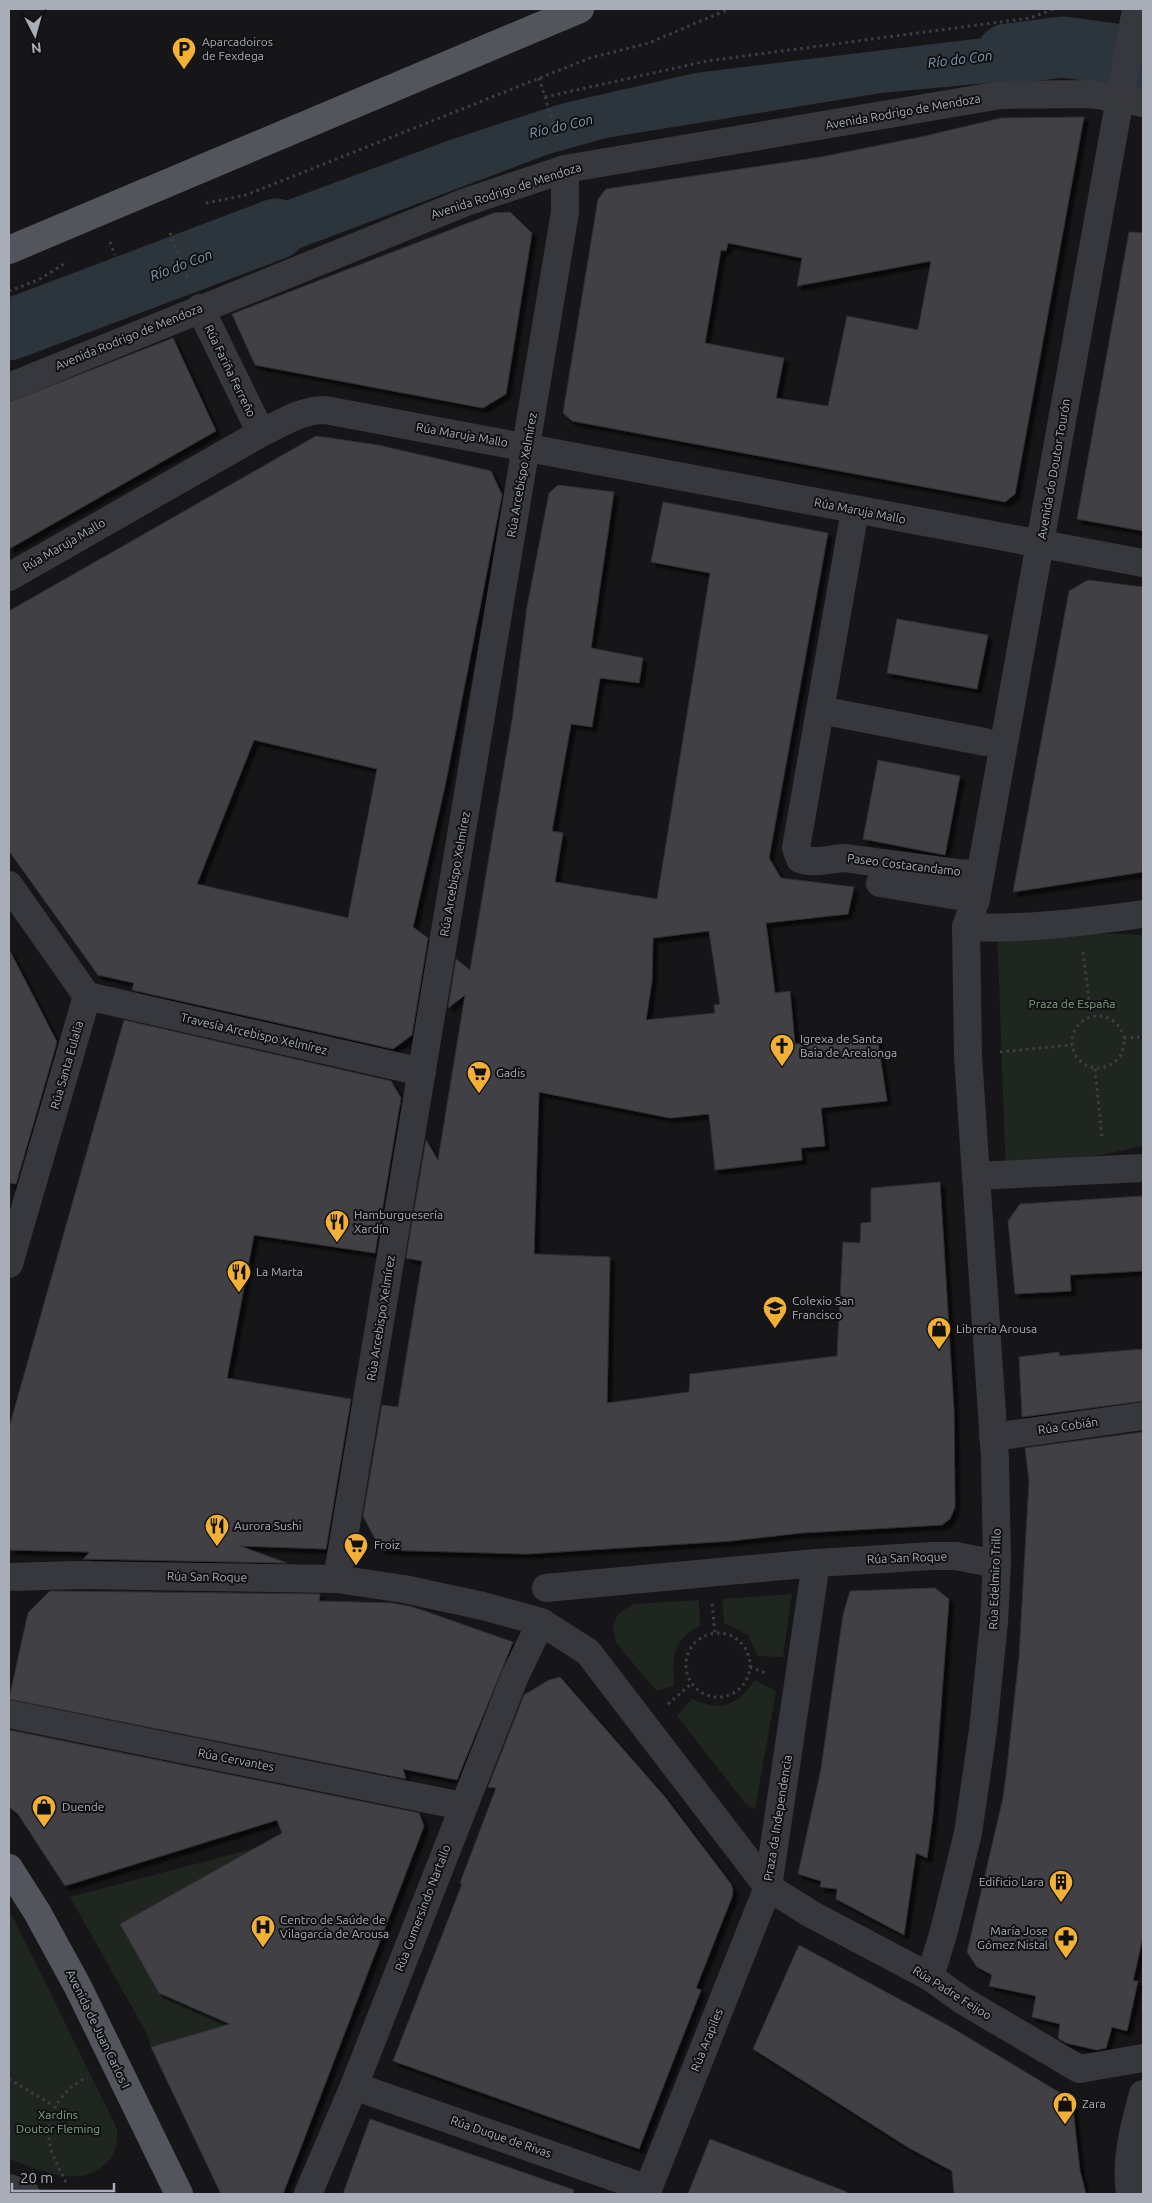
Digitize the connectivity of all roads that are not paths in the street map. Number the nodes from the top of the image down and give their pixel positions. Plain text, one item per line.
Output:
1 (580, 9) edge
2 (1135, 12) edge
3 (1129, 98) edge
4 (562, 158) junction
5 (11, 243) edge
6 (200, 308) junction
7 (9, 387) edge
8 (261, 433) junction
9 (527, 447) junction
10 (855, 510) junction
11 (1041, 545) junction
12 (1143, 564) edge
13 (9, 577) edge
14 (820, 710) junction
15 (985, 742) dead end
16 (880, 883) dead end
17 (9, 885) edge
18 (978, 886) junction
19 (1143, 914) edge
20 (966, 927) junction
21 (87, 996) junction
22 (422, 1072) junction
23 (1143, 1168) edge
24 (976, 1176) junction
25 (9, 1264) edge
26 (1143, 1416) edge
27 (994, 1437) junction
28 (816, 1563) junction
29 (997, 1564) junction
30 (9, 1577) edge
31 (337, 1579) junction
32 (546, 1588) dead end
33 (404, 1589) joint
34 (541, 1622) junction
35 (9, 1714) edge
36 (462, 1806) junction
37 (9, 1868) edge
38 (768, 1886) junction
39 (930, 1977) junction
40 (1143, 2058) edge
41 (354, 2086) junction
42 (1143, 2094) edge
43 (9, 2188) edge
44 (1134, 2190) edge
45 (647, 2192) edge
46 (26, 2194) edge
47 (179, 2194) edge
48 (308, 2194) edge

1 - 5 main road
2 - 3 street, Avenida do Doutor Tourón
3 - 4 street, Avenida Rodrigo de Mendoza
3 - 11 street, Avenida do Doutor Tourón
4 - 6 street, Avenida Rodrigo de Mendoza
4 - 9 street, Rúa Arcebispo Xelmírez
6 - 7 street, Avenida Rodrigo de Mendoza
6 - 8 street, Rúa Fariña Ferreño
8 - 9 street, Rúa Maruja Mallo
8 - 13 street, Rúa Maruja Mallo
9 - 10 street, Rúa Maruja Mallo
9 - 22 street, Rúa Arcebispo Xelmírez
10 - 11 street, Rúa Maruja Mallo
10 - 14 street, Paseo Costacandamo
11 - 12 street, Rúa Maruja Mallo
11 - 18 street, Avenida do Doutor Tourón
14 - 15 street
14 - 18 street, Paseo Costacandamo
16 - 18 street
17 - 21 street
18 - 20 street, Avenida do Doutor Tourón
19 - 20 street
20 - 24 street
21 - 22 street, Travesía Arcebispo Xelmírez
21 - 25 street, Rúa Santa Eulalia
22 - 31 street, Rúa Arcebispo Xelmírez
23 - 24 street
24 - 27 street, Rúa Edelmiro Trillo
26 - 27 street, Rúa Cobián
27 - 29 street, Rúa Edelmiro Trillo
28 - 29 street, Rúa San Roque
28 - 32 street
28 - 38 street, Praza da Independencia
29 - 39 street, Rúa Edelmiro Trillo
30 - 31 street, Rúa San Roque
31 - 33 street, Rúa San Roque
33 - 34 street, Praza da Independencia
34 - 36 street, Rúa Gumersindo Nartallo
34 - 38 street, Praza da Independencia
35 - 36 street, Rúa Cervantes
36 - 41 street, Rúa Gumersindo Nartallo
37 - 47 main road, Avenida de Juan Carlos I
38 - 39 street, Rúa Padre Feijoo
38 - 45 street, Rúa Arapiles
39 - 40 street, Rúa Padre Feijoo
41 - 45 street, Rúa Duque de Rivas
41 - 48 street, Rúa Gumersindo Nartallo
42 - 44 street
43 - 46 street

